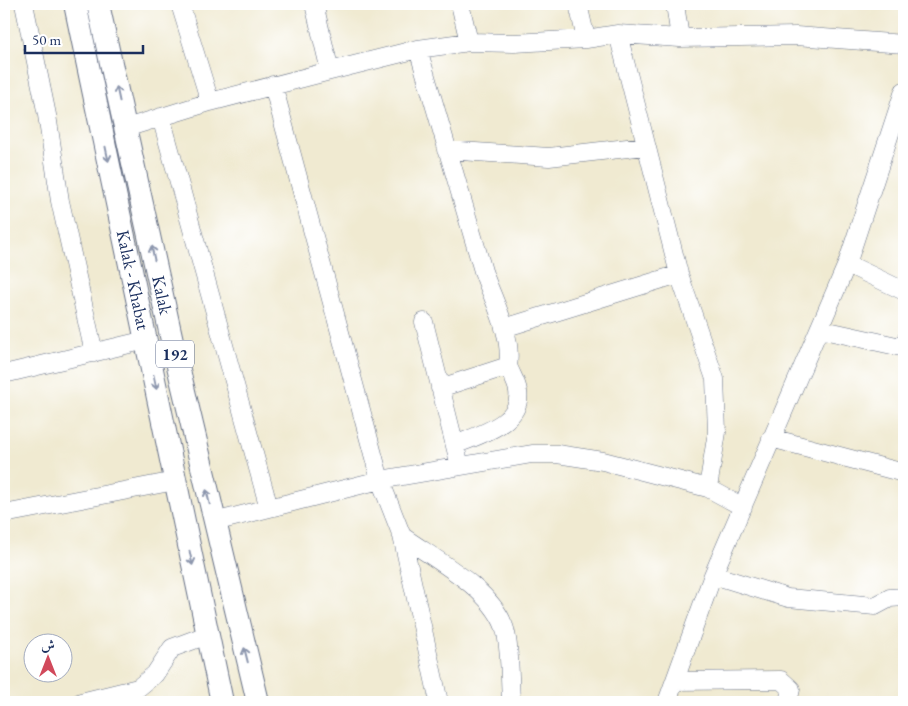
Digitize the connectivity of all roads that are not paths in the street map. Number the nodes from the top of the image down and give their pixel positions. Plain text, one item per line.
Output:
1 (24, 4) edge
2 (75, 4) edge
3 (98, 4) edge
4 (180, 4) edge
5 (314, 4) edge
6 (460, 4) edge
7 (578, 4) edge
8 (675, 4) edge
9 (618, 34) junction
10 (680, 38) junction
11 (586, 39) junction
12 (469, 42) junction
13 (904, 44) edge
14 (418, 49) junction
15 (330, 70) junction
16 (273, 85) junction
17 (904, 91) edge
18 (210, 102) junction
19 (161, 117) junction
20 (126, 128) junction
21 (645, 146) junction
22 (446, 150) junction
23 (847, 264) junction
24 (679, 274) junction
25 (904, 291) edge
26 (424, 322) dead end
27 (504, 328) junction
28 (819, 329) junction
29 (146, 340) junction
30 (903, 344) edge
31 (94, 353) junction
32 (508, 366) junction
33 (4, 374) edge
34 (440, 388) junction
35 (771, 438) junction
36 (455, 445) junction
37 (460, 466) junction
38 (904, 473) edge
39 (380, 480) junction
40 (175, 481) junction
41 (708, 488) junction
42 (743, 507) junction
43 (269, 508) junction
44 (4, 514) edge
45 (214, 522) junction
46 (402, 536) junction
47 (713, 574) junction
48 (904, 598) edge
49 (207, 635) junction
50 (675, 681) junction
51 (81, 702) edge
52 (222, 702) edge
53 (258, 702) edge
54 (439, 702) edge
55 (511, 702) edge
56 (667, 702) edge
57 (788, 702) edge

1 - 31 street
2 -> 29 main road, Kalak - Khabat / 192
20 -> 3 main road, Kalak / 192
4 - 18 street
5 - 15 street
6 - 12 street
7 - 11 street
8 - 10 street
9 - 10 street
9 - 11 street
9 - 21 street
10 - 13 street
11 - 12 street
12 - 14 street
14 - 15 street
14 - 22 street
15 - 16 street
16 - 18 street
16 - 39 street
17 - 23 street
18 - 19 street
19 - 20 street
19 - 43 street
45 -> 20 main road, Kalak / 192
21 - 22 street
21 - 24 street
22 - 27 street
23 - 25 street
23 - 28 street
24 - 27 street
24 - 41 street
26 - 34 street
27 - 32 street
28 - 30 street
28 - 35 street
29 - 31 street
29 -> 40 main road, Kalak - Khabat / 192
31 - 33 street
32 - 34 street
32 - 36 street
34 - 36 street
35 - 38 street
35 - 42 street
36 - 37 street
37 - 39 street
37 - 41 street
39 - 43 street
39 - 46 street
40 - 44 street
40 -> 49 main road, Kalak - Khabat / 192
41 - 42 street
42 - 47 street
43 - 45 street
53 -> 45 main road, Kalak / 192
46 - 54 street
46 - 55 street
47 - 48 street
47 - 50 street
49 - 51 street
49 - 52 main road, Kalak - Khabat / 192
50 - 56 street
50 - 57 street

